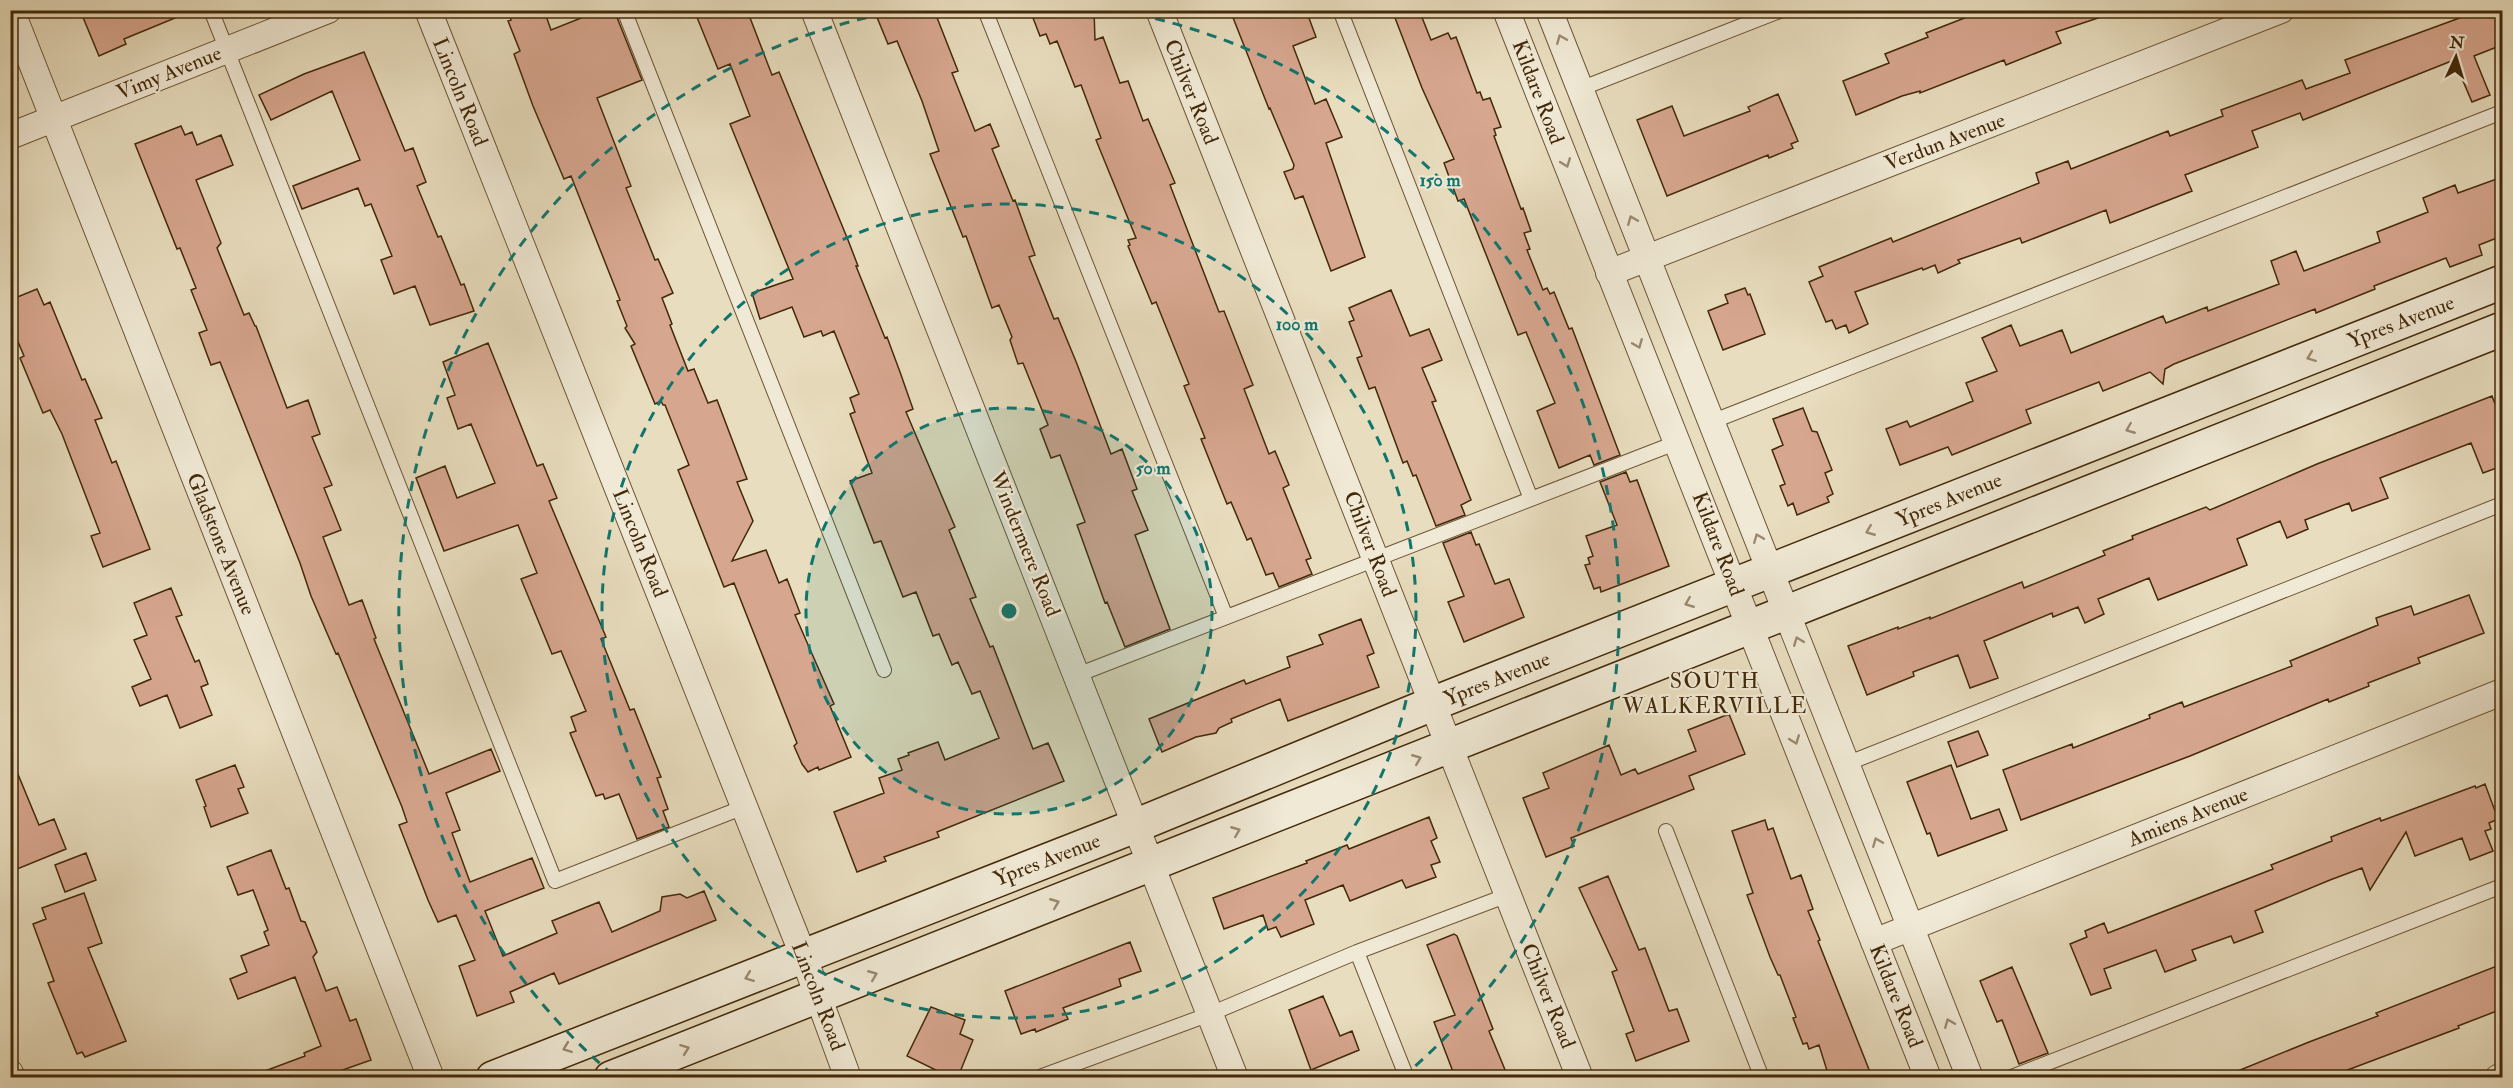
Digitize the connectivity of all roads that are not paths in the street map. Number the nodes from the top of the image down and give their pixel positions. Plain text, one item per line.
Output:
1 (11, 10) edge
2 (211, 10) edge
3 (328, 10) edge
4 (428, 10) edge
5 (624, 10) edge
6 (814, 10) edge
7 (985, 10) edge
8 (1159, 10) edge
9 (1340, 10) edge
10 (1506, 10) edge
11 (1549, 10) edge
12 (1782, 10) edge
13 (2281, 10) edge
14 (226, 51) junction
15 (1580, 89) junction
16 (2502, 112) edge
17 (53, 119) junction
18 (10, 136) edge
19 (1647, 258) junction
20 (1609, 273) junction
21 (2502, 282) edge
22 (2502, 329) edge
23 (1711, 422) junction
24 (1678, 442) junction
25 (1530, 499) junction
26 (2502, 504) edge
27 (1376, 560) junction
28 (1770, 570) junction
29 (1734, 585) junction
30 (1787, 612) junction
31 (1226, 617) junction
32 (1750, 627) junction
33 (884, 670) dead end
34 (1077, 675) junction
35 (2502, 692) edge
36 (1432, 704) junction
37 (1449, 746) junction
38 (1846, 764) junction
39 (744, 807) junction
40 (1135, 826) junction
41 (1666, 831) dead end
42 (1151, 864) junction
43 (2502, 886) edge
44 (1508, 895) junction
45 (1911, 927) junction
46 (1874, 942) junction
47 (1357, 952) junction
48 (803, 955) junction
49 (819, 996) junction
50 (1210, 1014) junction
51 (10, 1073) edge
52 (12, 1077) edge
53 (431, 1077) edge
54 (493, 1077) edge
55 (611, 1077) edge
56 (848, 1077) edge
57 (1038, 1077) edge
58 (1235, 1077) edge
59 (1407, 1077) edge
60 (1580, 1077) edge
61 (1762, 1077) edge
62 (1928, 1077) edge
63 (1970, 1077) edge
64 (2009, 1077) edge

1 - 17 street, Gladstone Avenue
2 - 14 lane
3 - 14 street, Vimy Avenue
4 - 39 street, Lincoln Road
5 - 33 lane
6 - 34 street, Windermere Road
7 - 31 lane
8 - 27 street, Chilver Road
9 - 25 lane
10 -> 20 street, Kildare Road
15 -> 11 street, Kildare Road
12 - 15 lane
13 - 19 street, Verdun Avenue
14 - 17 street, Vimy Avenue
14 - 39 lane
19 -> 15 street, Kildare Road
16 - 23 lane
17 - 18 street, Vimy Avenue
17 - 53 street, Gladstone Avenue
19 - 20 street, Verdun Avenue
19 - 23 street, Kildare Road
20 -> 24 street, Kildare Road
21 -> 28 main road, Ypres Avenue
22 - 30 main road, Ypres Avenue
28 -> 23 street, Kildare Road
24 - 25 lane
24 - 29 street, Kildare Road
25 - 27 lane
26 - 38 lane
27 - 31 lane
27 - 36 street, Chilver Road
28 - 29 main road, Ypres Avenue
28 - 30 street, Kildare Road
29 - 32 street, Kildare Road
29 -> 36 main road, Ypres Avenue
30 - 32 main road, Ypres Avenue
38 -> 30 street, Kildare Road
31 - 34 lane
32 - 37 main road, Ypres Avenue
32 -> 46 street, Kildare Road
34 - 40 street, Windermere Road
35 - 45 street, Amiens Avenue
36 - 37 street, Chilver Road
36 - 40 main road, Ypres Avenue
42 -> 37 main road, Ypres Avenue
37 - 44 street, Chilver Road
45 -> 38 street, Kildare Road
39 - 48 street, Lincoln Road
40 - 42 street, Windermere Road
40 - 48 main road, Ypres Avenue
41 - 61 lane
49 -> 42 main road, Ypres Avenue
42 - 50 street, Windermere Road
43 - 64 lane
44 - 47 lane
44 - 60 street, Chilver Road
45 - 46 street, Amiens Avenue
63 -> 45 street, Kildare Road
46 - 62 street, Kildare Road
47 - 50 lane
47 - 59 lane
48 - 49 street, Lincoln Road
48 -> 54 main road, Ypres Avenue
55 -> 49 main road, Ypres Avenue
49 - 56 street, Lincoln Road
50 - 57 lane
50 - 58 street, Windermere Road
51 - 52 street

